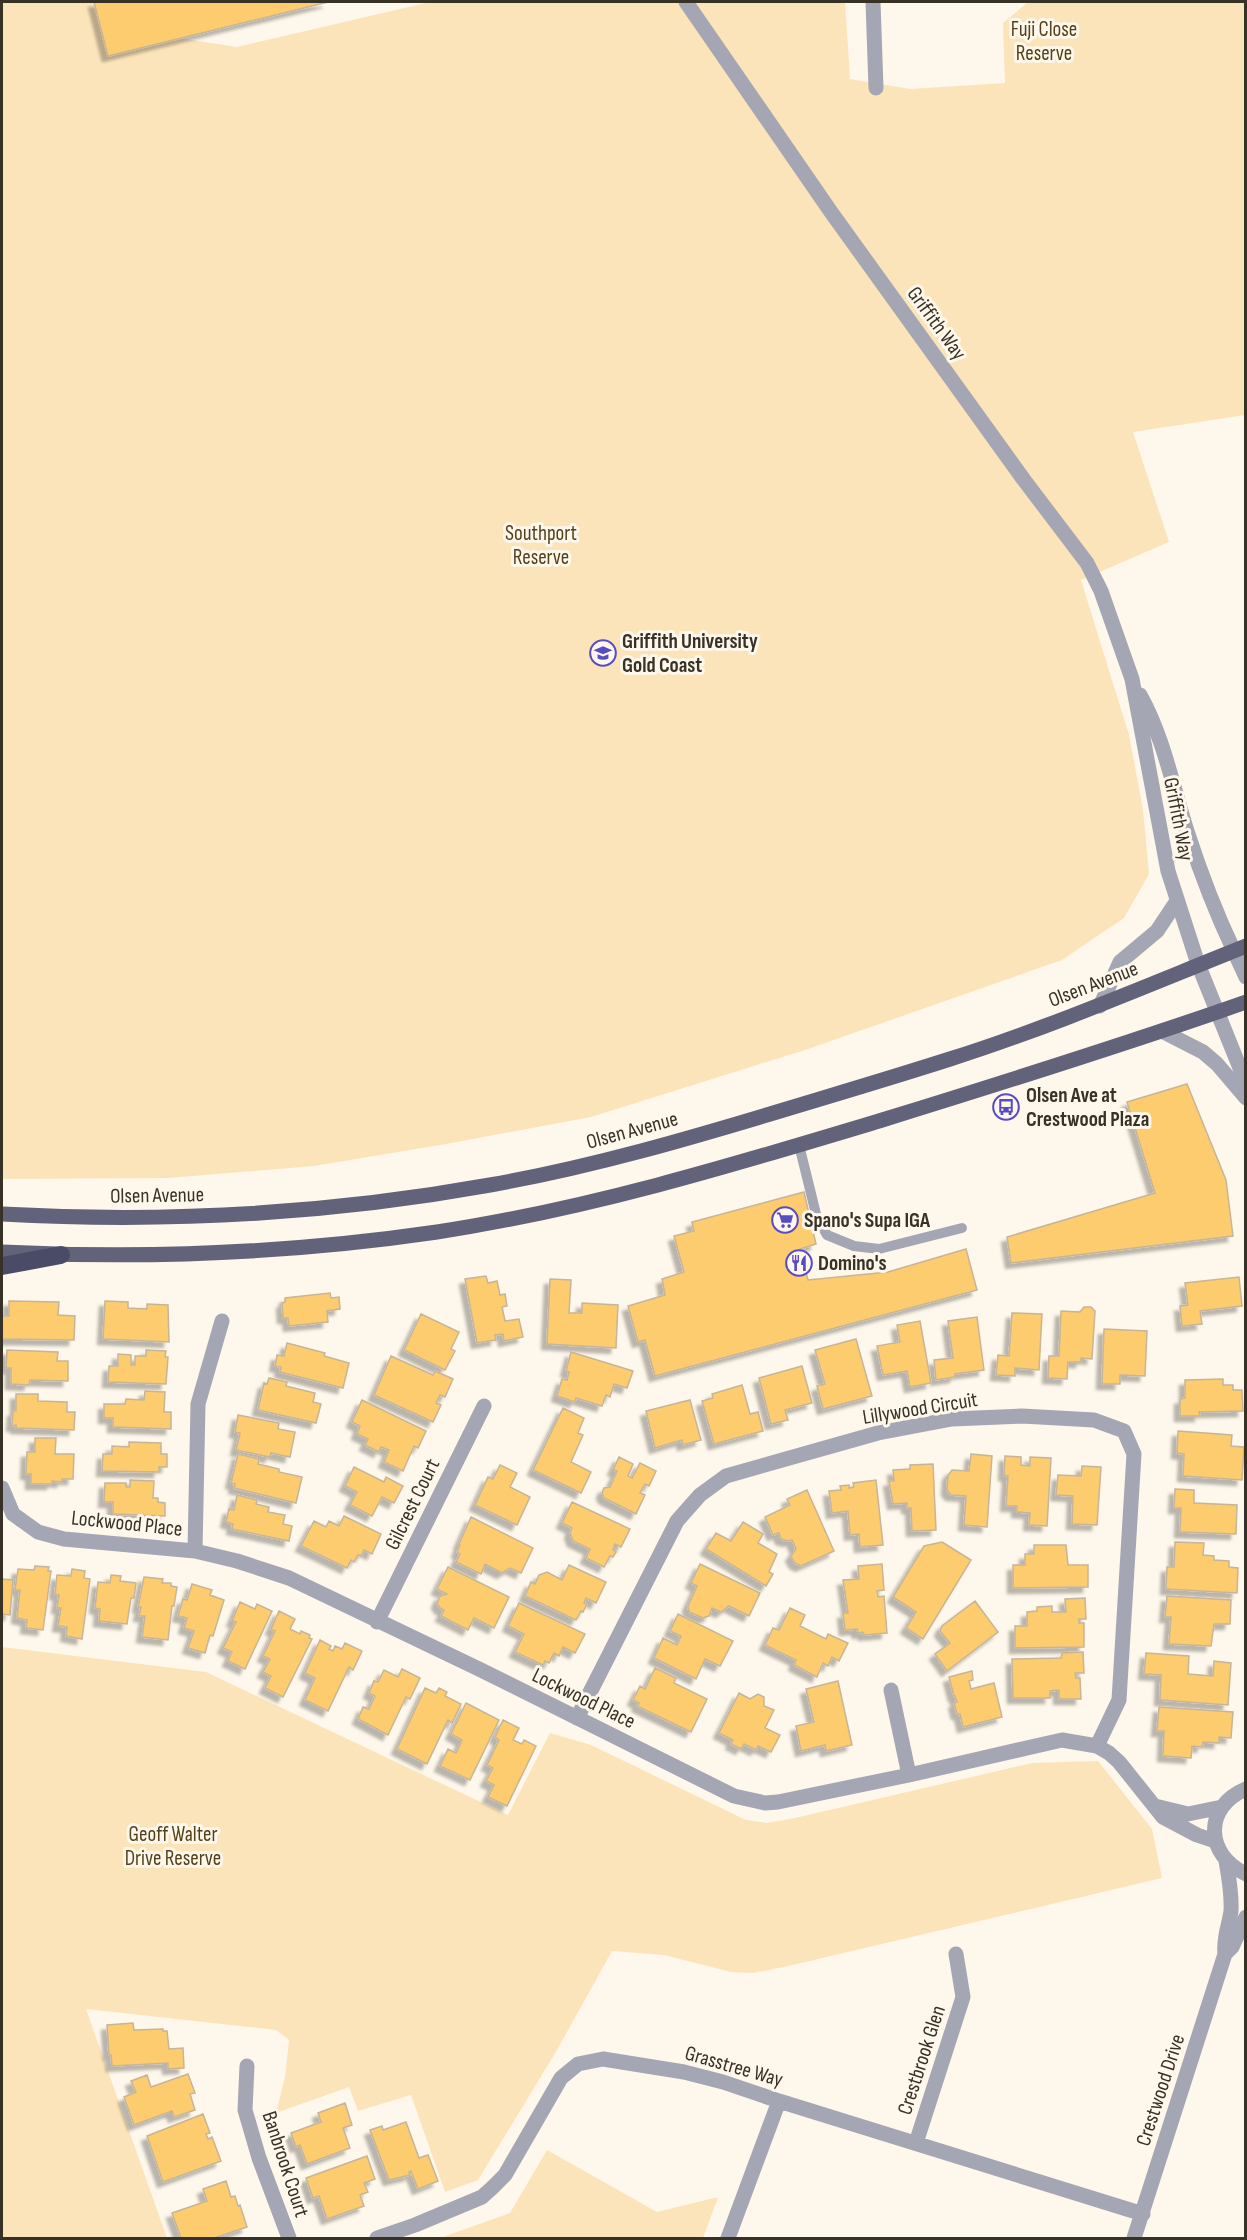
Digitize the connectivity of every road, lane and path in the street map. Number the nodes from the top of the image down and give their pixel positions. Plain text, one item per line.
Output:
1 (686, 2) edge
2 (873, 2) edge
3 (876, 88) dead end
4 (1132, 679) junction
5 (1177, 901) junction
6 (1240, 948) edge
7 (1198, 964) junction
8 (1245, 977) edge
9 (1245, 1002) edge
10 (1100, 1006) junction
11 (1218, 1012) junction
12 (1162, 1031) junction
13 (1245, 1083) edge
14 (1245, 1098) edge
15 (799, 1145) junction
16 (2, 1214) edge
17 (962, 1228) dead end
18 (2, 1252) edge
19 (61, 1255) junction
20 (2, 1266) edge
21 (222, 1322) dead end
22 (484, 1406) dead end
23 (2, 1488) edge
24 (195, 1551) junction
25 (378, 1622) junction
26 (891, 1690) dead end
27 (577, 1718) junction
28 (1096, 1746) junction
29 (909, 1775) junction
30 (1245, 1787) edge
31 (1155, 1806) junction
32 (1222, 1807) junction
33 (1215, 1841) junction
34 (1226, 1861) junction
35 (1245, 1874) edge
36 (1245, 1917) edge
37 (956, 1954) dead end
38 (1225, 1954) junction
39 (247, 2066) dead end
40 (779, 2101) junction
41 (916, 2143) junction
42 (1143, 2214) junction
43 (289, 2238) edge
44 (377, 2238) edge
45 (728, 2238) edge
46 (1134, 2238) edge

1 - 4 street, Griffith Way
2 - 3 street
4 - 5 street, Griffith Way
4 - 6 street, Griffith Way
5 - 7 street, Griffith Way
5 - 10 street
6 - 7 main road, Olsen Avenue
6 - 8 street
7 - 10 main road, Olsen Avenue
7 - 11 street
9 - 11 main road
10 - 16 main road, Olsen Avenue
11 - 12 main road
11 - 13 street
12 - 14 street
12 - 15 main road
15 - 17 lane
15 - 19 main road
18 - 19 main road
19 - 20 highway
21 - 24 street
22 - 25 street, Gilcrest Court
23 - 24 street, Lockwood Place
24 - 25 street, Lockwood Place
25 - 27 street, Lockwood Place
26 - 29 street
27 - 28 street, Lillywood Circuit
27 - 29 street, Lockwood Place
28 - 29 street, Lockwood Place
28 - 31 street, Lockwood Place
30 - 32 street
31 - 32 street
31 - 33 street, Lockwood Place
32 - 33 street
33 - 34 street
34 - 35 street
34 - 38 street, Crestwood Drive
36 - 38 street, Crestwood Drive
37 - 41 street, Crestbrook Glen
38 - 42 street, Crestwood Drive
39 - 43 street, Banbrook Court
40 - 41 street, Grasstree Way
40 - 44 street, Grasstree Way
40 - 45 street
41 - 42 street, Grasstree Way
42 - 46 street, Crestwood Drive

